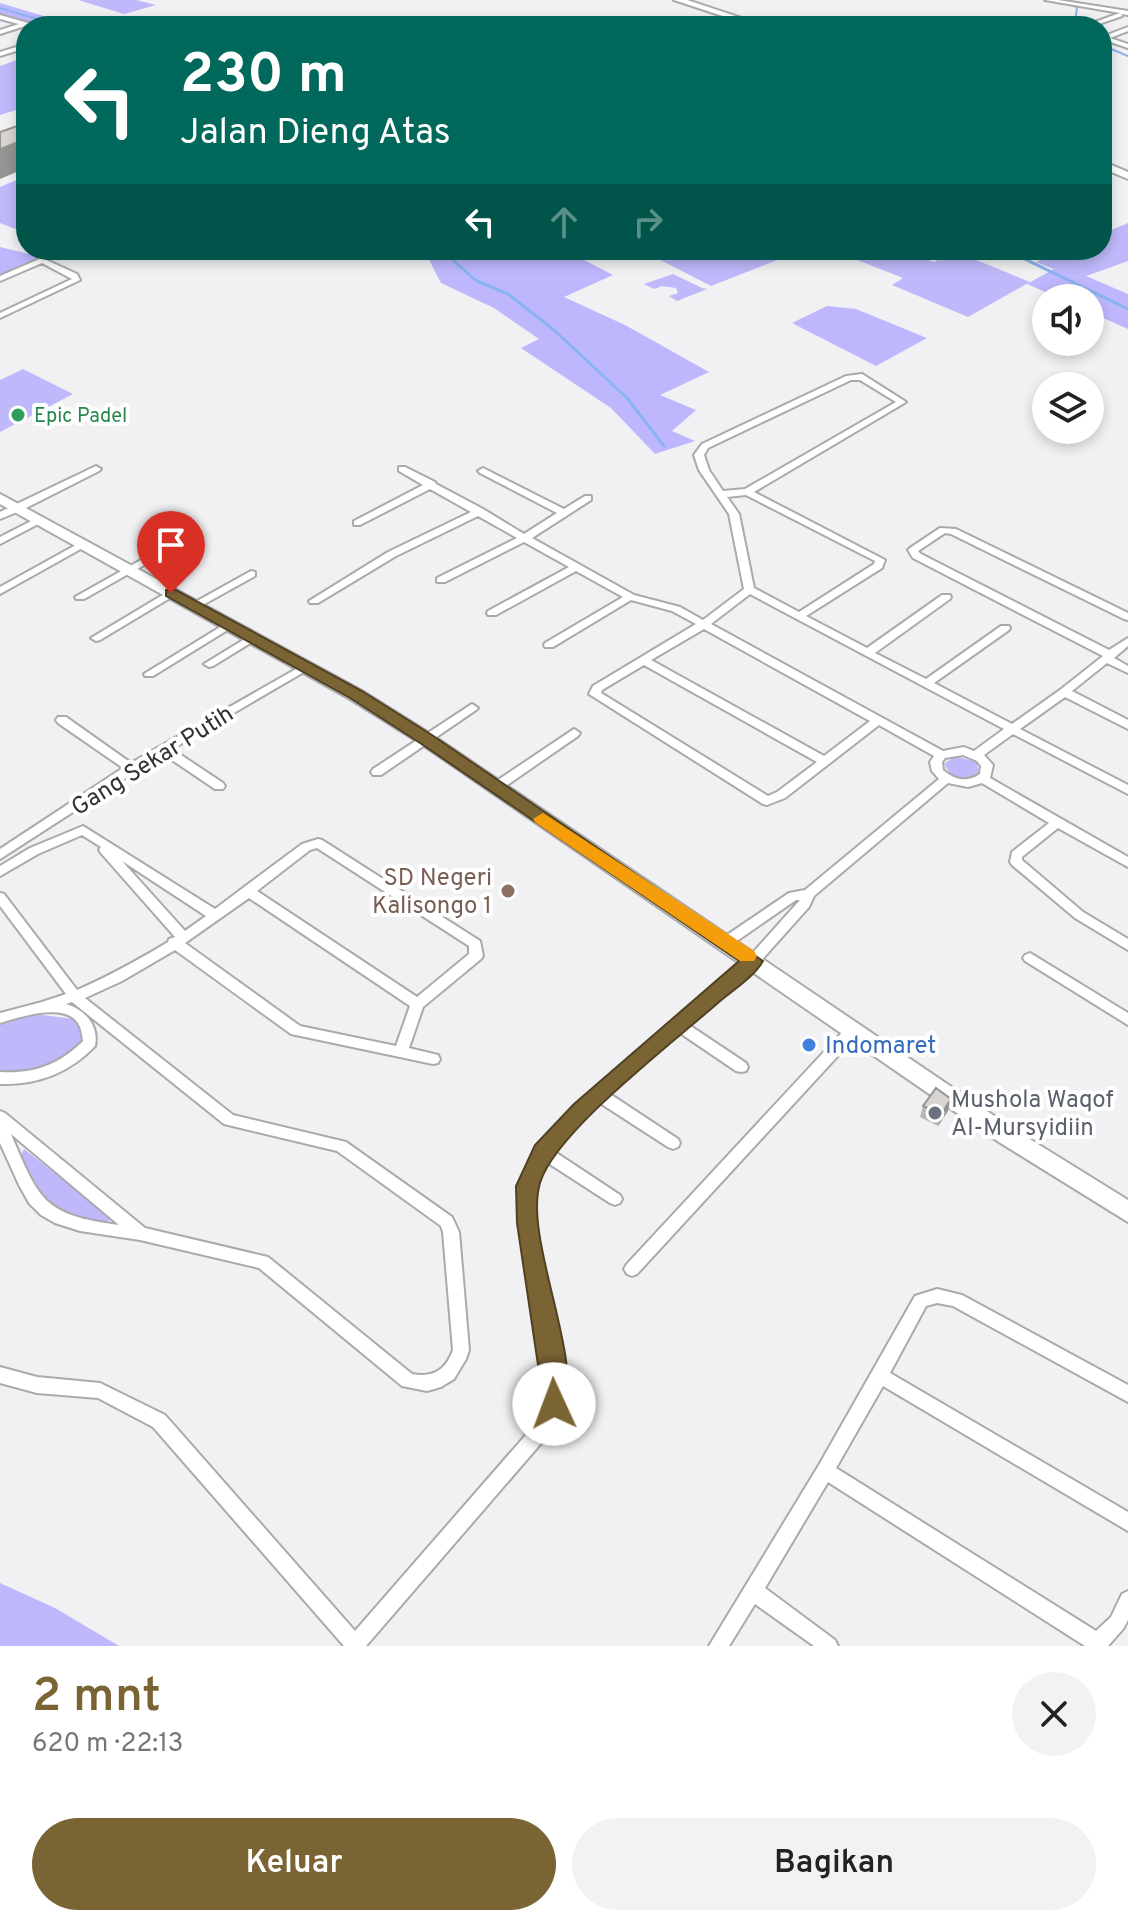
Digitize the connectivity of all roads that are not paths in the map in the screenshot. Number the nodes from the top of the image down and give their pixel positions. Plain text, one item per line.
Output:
1 (678, 0) edge
2 (1048, 0) edge
3 (1094, 9) junction
4 (1125, 15) edge
5 (730, 16) edge
6 (1092, 16) edge
7 (3, 18) edge
8 (1, 32) edge
9 (0, 279) edge
10 (0, 316) edge
11 (96, 469) dead end
12 (402, 469) dead end
13 (483, 471) dead end
14 (432, 484) junction
15 (747, 492) junction
16 (723, 494) junction
17 (588, 498) dead end
18 (9, 507) edge
19 (480, 511) junction
20 (562, 512) junction
21 (39, 520) junction
22 (357, 523) dead end
23 (526, 537) junction
24 (182, 540) dead end
25 (0, 541) edge
26 (83, 544) junction
27 (576, 567) junction
28 (130, 570) junction
29 (251, 574) dead end
30 (441, 580) dead end
31 (749, 590) junction
32 (0, 591) edge
33 (171, 593) junction
34 (80, 597) dead end
35 (630, 597) junction
36 (946, 597) dead end
37 (314, 601) dead end
38 (195, 605) junction
39 (492, 613) dead end
40 (801, 615) junction
41 (1128, 617) edge
42 (230, 624) junction
43 (704, 624) junction
44 (1005, 628) dead end
45 (253, 637) junction
46 (96, 638) dead end
47 (1128, 641) edge
48 (549, 645) dead end
49 (868, 653) junction
50 (1108, 657) junction
51 (645, 661) junction
52 (209, 664) dead end
53 (305, 667) junction
54 (1128, 670) edge
55 (149, 674) dead end
56 (927, 683) junction
57 (1064, 692) junction
58 (472, 708) dead end
59 (62, 720) dead end
60 (877, 721) junction
61 (1128, 725) edge
62 (1013, 728) junction
63 (574, 733) dead end
64 (426, 739) junction
65 (163, 749) junction
66 (941, 755) junction
67 (976, 755) junction
68 (824, 761) junction
69 (131, 768) junction
70 (377, 772) dead end
71 (946, 779) junction
72 (983, 779) junction
73 (219, 786) dead end
74 (496, 787) junction
75 (1128, 790) edge
76 (1058, 822) junction
77 (92, 836) junction
78 (0, 855) edge
79 (1128, 863) edge
80 (0, 872) edge
81 (248, 891) junction
82 (808, 894) junction
83 (0, 897) edge
84 (214, 915) junction
85 (756, 921) junction
86 (777, 934) junction
87 (178, 939) junction
88 (726, 942) junction
89 (1128, 945) edge
90 (1030, 958) dead end
91 (753, 961) junction
92 (417, 1004) junction
93 (47, 1006) junction
94 (83, 1009) junction
95 (0, 1018) edge
96 (1128, 1020) edge
97 (679, 1025) junction
98 (853, 1030) junction
99 (116, 1033) junction
100 (90, 1042) junction
101 (401, 1052) junction
102 (433, 1059) dead end
103 (741, 1067) dead end
104 (8, 1079) edge
105 (0, 1090) edge
106 (600, 1095) junction
107 (0, 1117) edge
108 (0, 1126) edge
109 (673, 1143) dead end
110 (542, 1151) junction
111 (615, 1199) dead end
112 (1128, 1212) edge
113 (141, 1234) junction
114 (632, 1269) dead end
115 (0, 1375) edge
116 (880, 1376) junction
117 (1128, 1394) edge
118 (825, 1471) junction
119 (1128, 1522) edge
120 (753, 1591) junction
121 (1128, 1600) edge
122 (356, 1645) edge
123 (1097, 1645) edge
124 (718, 1646) edge
125 (829, 1646) edge

1 - 5 street
2 - 3 street
3 - 4 street
3 - 6 street
7 - 8 street
9 - 10 street
11 - 18 street
12 - 14 street
13 - 20 street
14 - 19 street
14 - 22 street
15 - 16 street
15 - 16 street
15 - 40 street
16 - 31 street
17 - 20 street
18 - 21 street
19 - 23 street
19 - 37 street
20 - 23 street
21 - 25 street
21 - 26 street
23 - 27 street
23 - 30 street
24 - 28 street
26 - 28 street
26 - 32 street
27 - 35 street
27 - 39 street
28 - 33 street
28 - 34 street
29 - 38 street
31 - 40 street
31 - 43 street
33 - 38 street
33 - 46 street
35 - 43 street
35 - 48 street
36 - 49 street
38 - 42 street
40 - 49 street
41 - 50 street
42 - 45 street
42 - 55 street
43 - 51 street
43 - 60 street
44 - 56 street
45 - 52 street
45 - 53 street
47 - 50 street
49 - 56 street
50 - 54 street
50 - 57 street
51 - 68 street
51 - 68 street
53 - 64 street
53 - 65 street, Gang Sekar Putih
56 - 62 street
57 - 61 street
57 - 62 street
58 - 64 street
59 - 69 street
60 - 66 street
60 - 68 street
62 - 67 street
62 - 75 street
63 - 74 street
64 - 70 street
64 - 74 street
65 - 69 street, Gang Sekar Putih
65 - 73 street
66 - 67 street
66 - 71 street
67 - 72 street
69 - 78 street, Gang Sekar Putih
71 - 72 street
71 - 82 street
72 - 76 street
74 - 88 street
76 - 79 street
76 - 89 street
77 - 80 street
77 - 84 street
77 - 87 street
81 - 84 street
81 - 92 street
81 - 92 street
82 - 85 street
82 - 86 street
83 - 94 street
84 - 87 street
85 - 86 street
85 - 88 street
86 - 91 street
87 - 94 street
87 - 101 street
88 - 91 street
90 - 96 street
91 - 97 street
91 - 98 street
92 - 101 street
93 - 94 street
93 - 94 street
93 - 95 street
94 - 99 street
94 - 100 street
97 - 103 street
97 - 106 street
98 - 112 street
98 - 114 street
99 - 100 street
99 - 113 street
100 - 104 street
101 - 102 street
104 - 105 street
106 - 109 street
106 - 110 street
107 - 113 street
108 - 113 street
110 - 111 street
110 - 122 street
115 - 122 street
116 - 117 street
116 - 118 street
116 - 119 street
118 - 120 street
118 - 123 street
120 - 124 street
120 - 125 street
121 - 123 street

